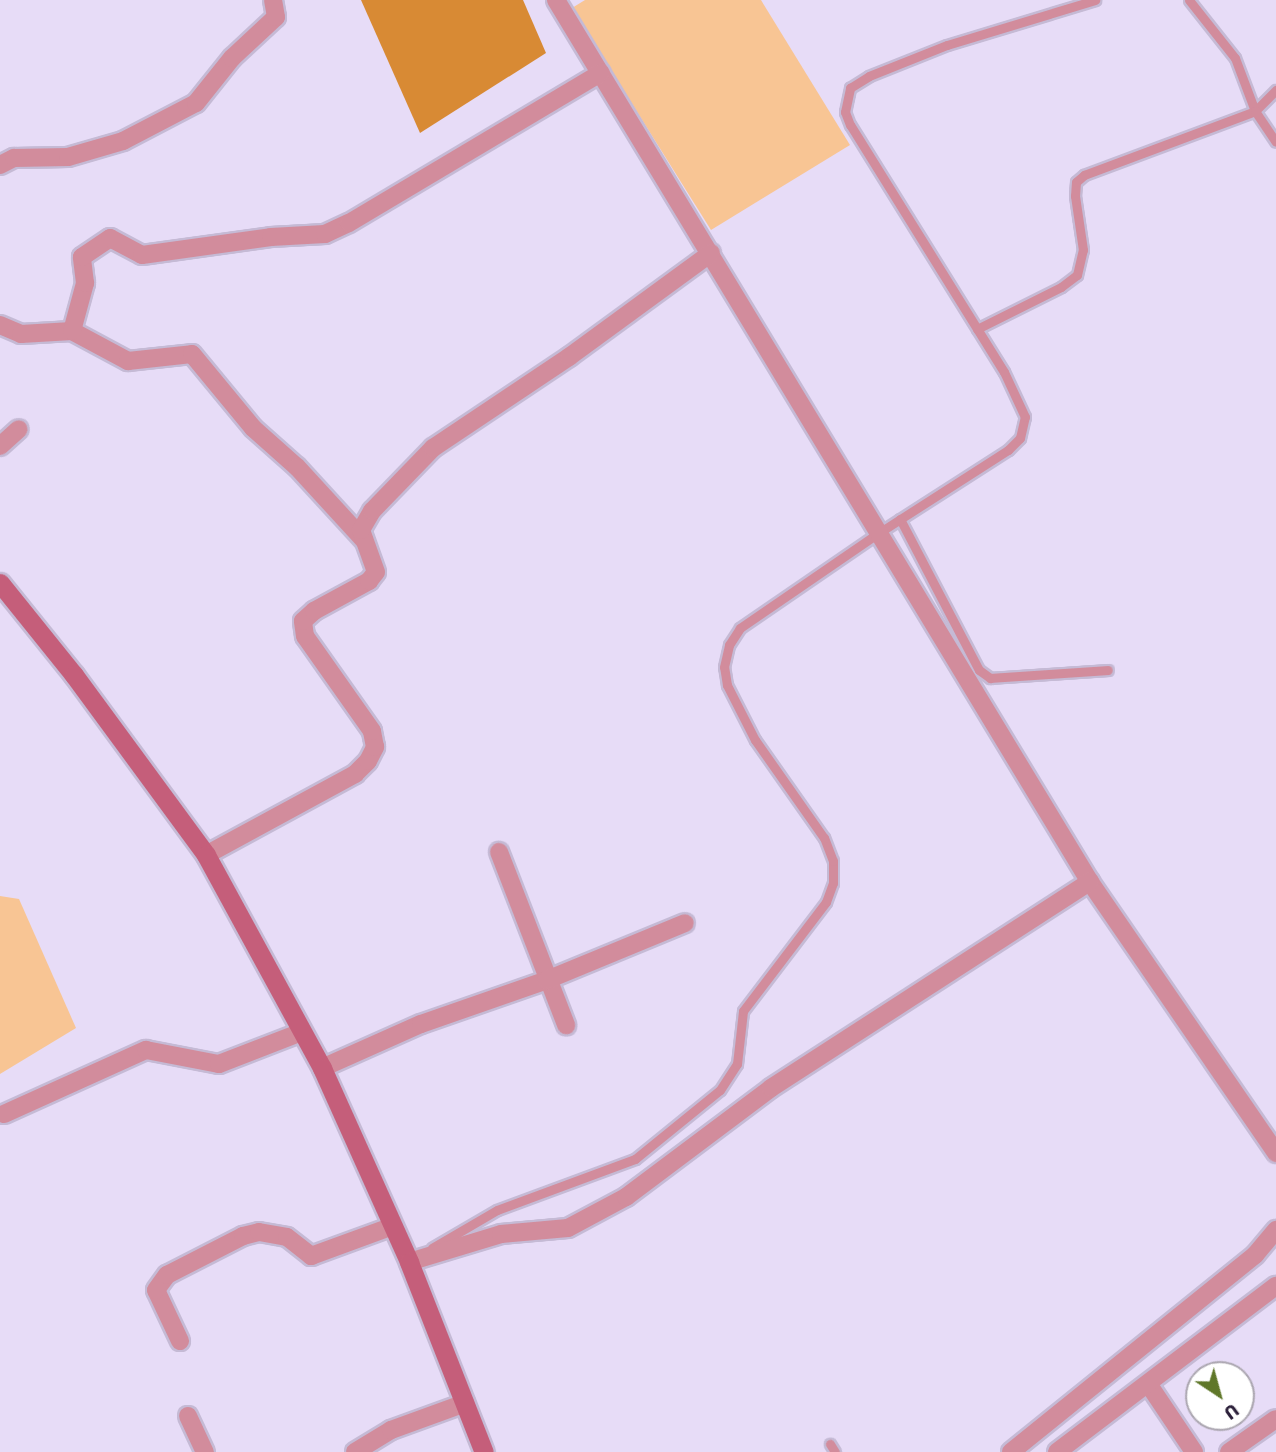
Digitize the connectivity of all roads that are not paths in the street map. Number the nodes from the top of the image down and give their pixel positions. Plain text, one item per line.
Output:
1 (273, 0) edge
2 (556, 0) edge
3 (1095, 0) edge
4 (1189, 0) edge
5 (601, 73) junction
6 (1276, 90) edge
7 (1255, 111) junction
8 (1276, 142) edge
9 (0, 165) edge
10 (711, 253) junction
11 (0, 325) edge
12 (977, 328) junction
13 (72, 331) junction
14 (19, 429) dead end
15 (0, 446) edge
16 (900, 519) junction
17 (877, 534) junction
18 (363, 539) junction
19 (0, 583) edge
20 (1108, 670) dead end
21 (499, 852) dead end
22 (206, 855) junction
23 (1090, 882) junction
24 (685, 923) dead end
25 (547, 980) junction
26 (566, 1025) dead end
27 (302, 1032) junction
28 (322, 1068) junction
29 (4, 1114) dead end
30 (1276, 1153) edge
31 (393, 1226) junction
32 (1276, 1230) edge
33 (409, 1262) junction
34 (1276, 1286) edge
35 (180, 1341) dead end
36 (1149, 1385) junction
37 (465, 1403) junction
38 (188, 1416) dead end
39 (1276, 1419) edge
40 (1062, 1451) edge
41 (205, 1452) edge
42 (355, 1452) edge
43 (484, 1452) edge
44 (1011, 1452) edge
45 (1194, 1452) edge
46 (1229, 1452) edge

1 - 9 street
2 - 5 street
3 - 12 lane
4 - 7 lane
5 - 10 street
5 - 13 street
6 - 7 lane
7 - 8 lane
7 - 12 lane
10 - 17 street
10 - 18 street
11 - 13 street
12 - 16 lane
13 - 18 street
14 - 15 street
16 - 17 lane
16 - 20 lane
17 - 23 street
17 - 33 lane
18 - 22 street
19 - 22 main road
21 - 25 street
22 - 27 main road
23 - 30 street
23 - 33 street
24 - 25 street
25 - 26 street
25 - 28 street
27 - 28 main road
27 - 29 street
28 - 31 main road
31 - 33 main road
31 - 35 street
32 - 44 street
33 - 37 main road
34 - 36 street
36 - 40 street
36 - 45 street
37 - 42 street
37 - 43 main road
38 - 41 street
39 - 46 street

